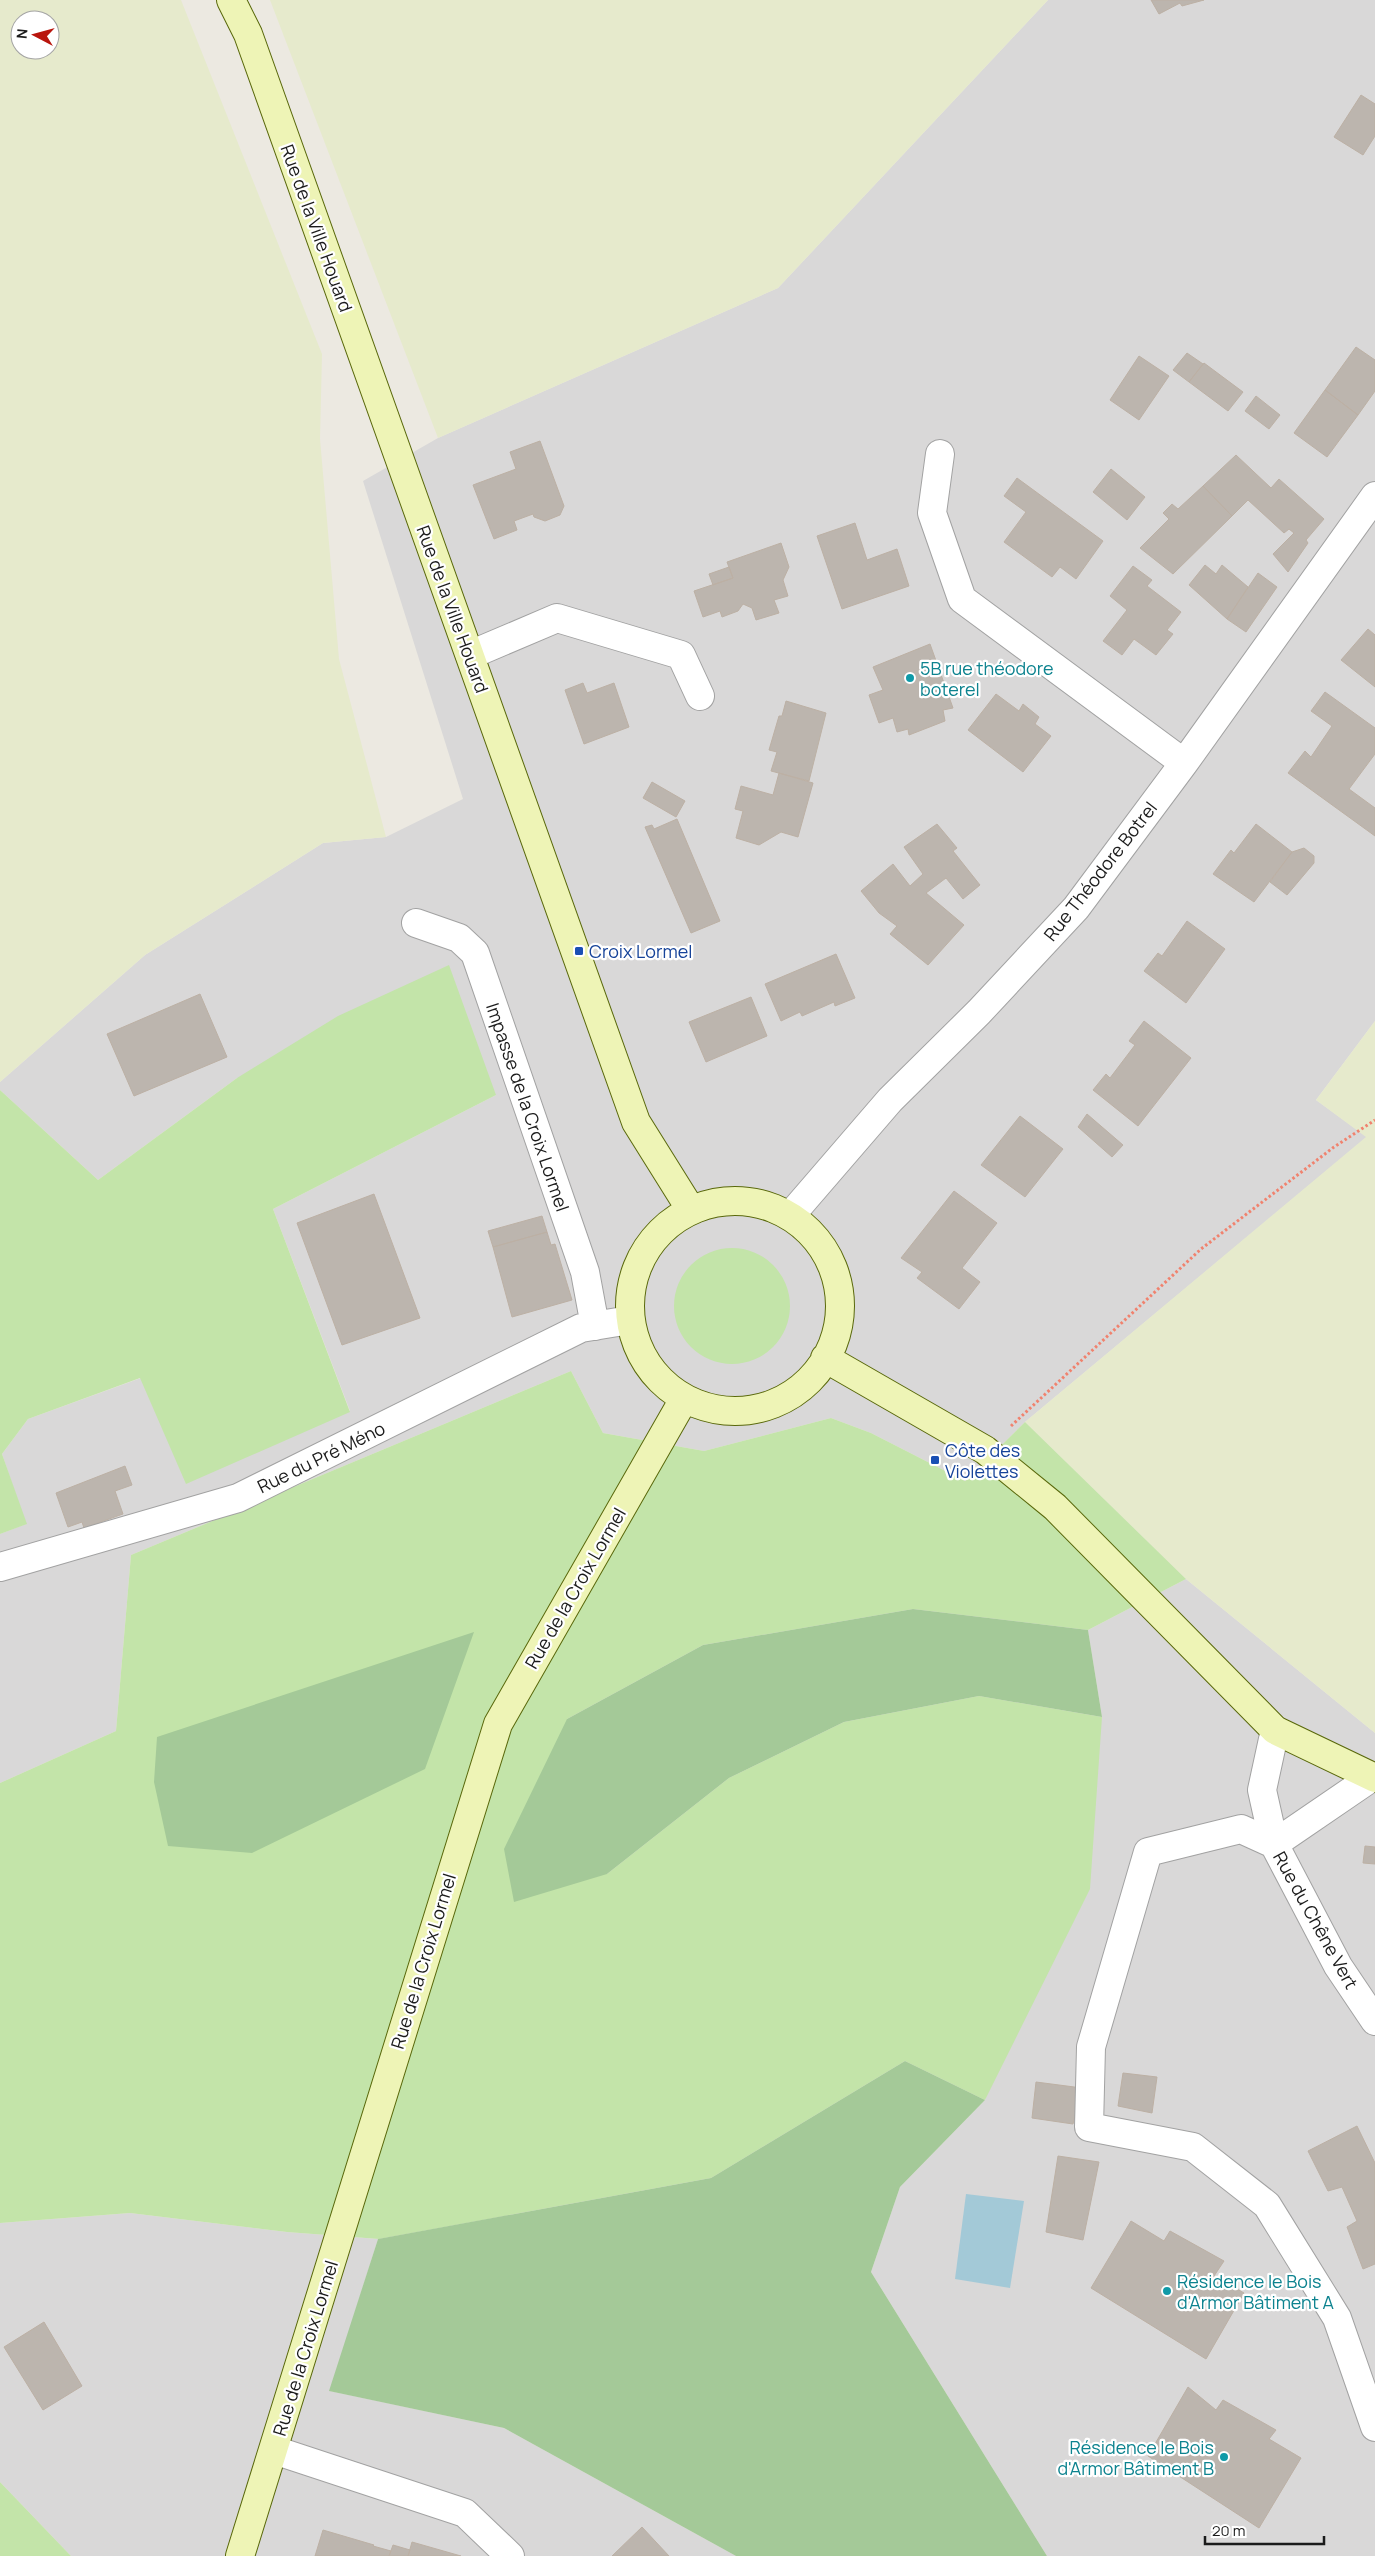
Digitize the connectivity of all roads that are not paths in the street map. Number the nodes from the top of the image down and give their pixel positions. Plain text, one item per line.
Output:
1 (231, 0) edge
2 (940, 454) dead end
3 (1375, 496) edge
4 (470, 656) junction
5 (700, 696) dead end
6 (1184, 763) junction
7 (416, 922) dead end
8 (691, 1210) junction
9 (790, 1216) junction
10 (630, 1320) junction
11 (595, 1326) junction
12 (826, 1358) junction
13 (684, 1399) junction
14 (0, 1566) edge
15 (1275, 1730) junction
16 (1374, 1778) edge
17 (1274, 1844) junction
18 (1375, 2020) edge
19 (1375, 2427) edge
20 (274, 2450) junction
21 (240, 2556) edge
22 (510, 2556) edge

1 - 4 street, Rue de la Ville Houard
2 - 6 street
3 - 6 street, Rue Théodore Botrel
4 - 5 street
4 - 8 street, Rue de la Ville Houard
6 - 9 street, Rue Théodore Botrel
7 - 11 street, Impasse de la Croix Lormel
8 - 9 street
8 - 10 street
9 - 12 street
10 - 11 street, Rue du Pré Méno
10 - 13 street
11 - 14 street, Rue du Pré Méno
12 - 13 street
12 - 15 street
13 - 20 street, Rue de la Croix Lormel
15 - 16 street
15 - 17 street, Rue du Chêne Vert
16 - 17 street, Rue du Chêne Vert
17 - 18 street, Rue du Chêne Vert
17 - 19 street
20 - 21 street, Rue de la Croix Lormel
20 - 22 street

